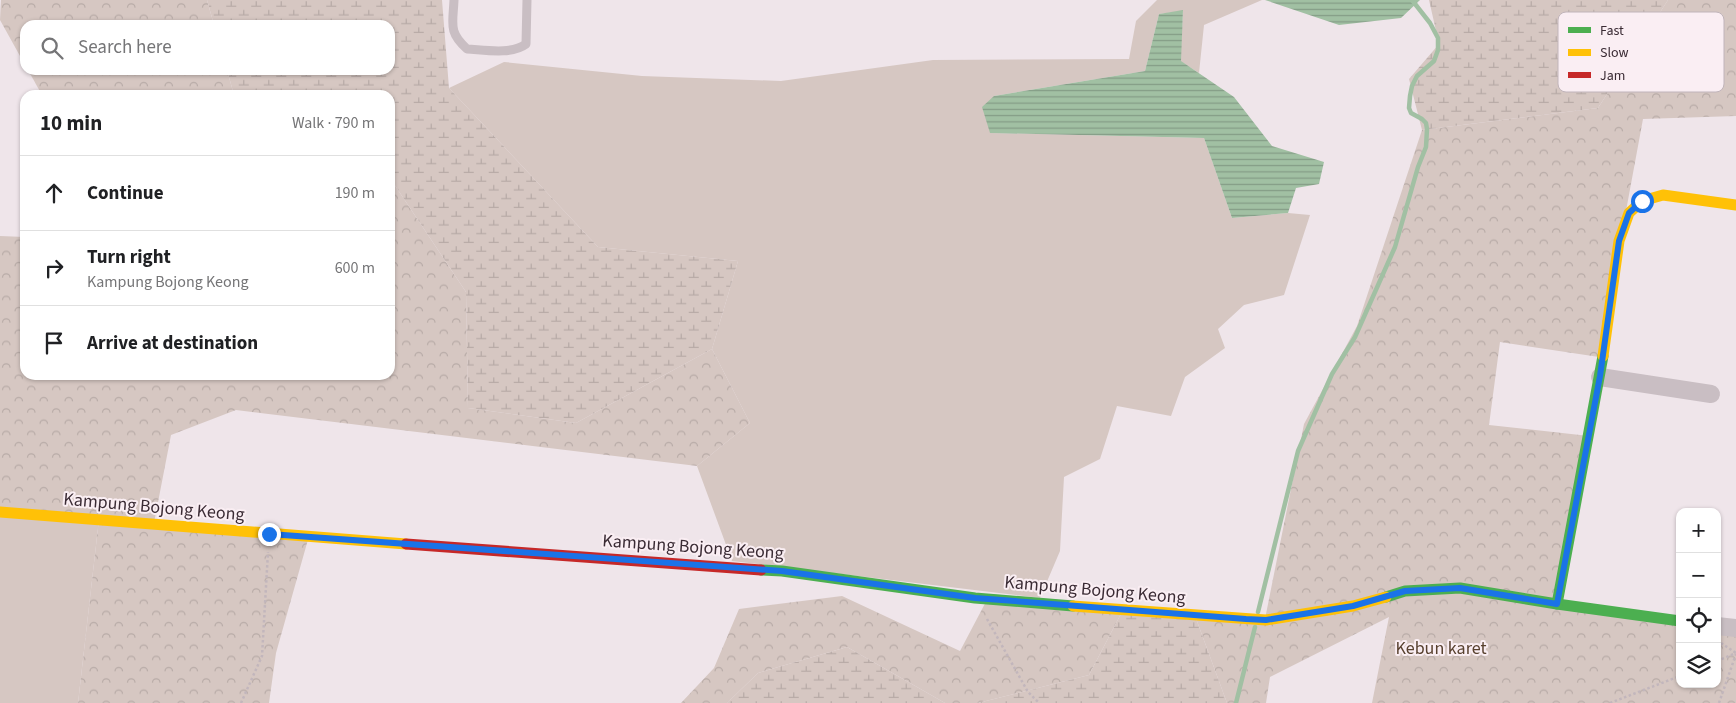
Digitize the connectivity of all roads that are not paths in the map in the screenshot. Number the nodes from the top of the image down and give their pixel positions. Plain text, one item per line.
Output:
1 (454, 0) edge
2 (527, 0) edge
3 (1736, 206) edge
4 (1600, 376) junction
5 (1711, 394) dead end
6 (0, 512) edge
7 (1557, 604) junction
8 (1676, 619) edge
9 (1721, 626) edge
10 (1736, 628) edge

1 - 2 lane
3 - 4 street
4 - 5 street
4 - 7 street
6 - 7 street, Kampung Bojong Keong
7 - 8 street, Kampung Bojong Keong
9 - 10 street

